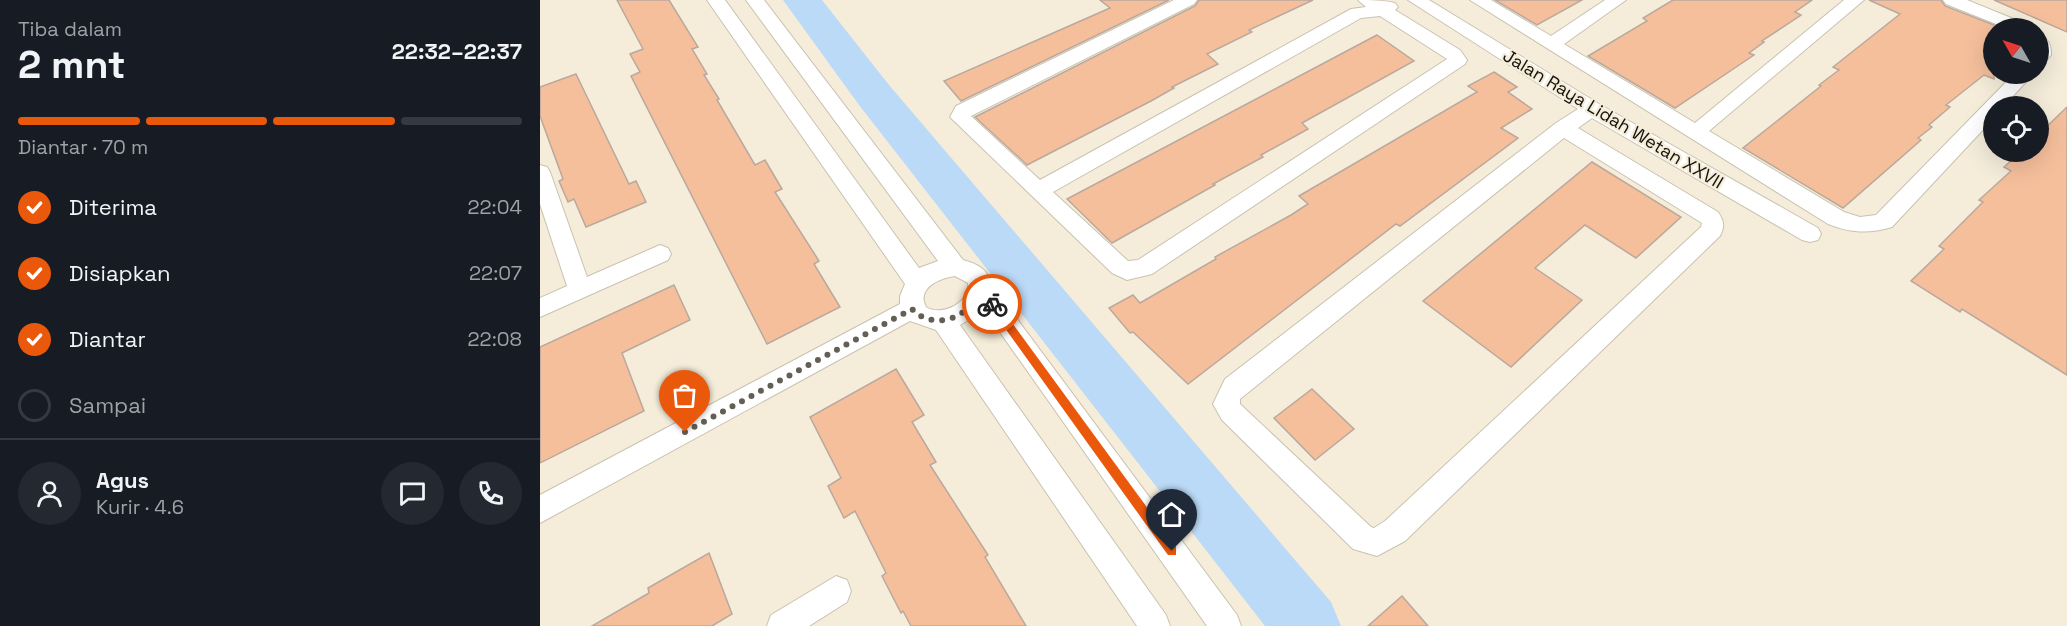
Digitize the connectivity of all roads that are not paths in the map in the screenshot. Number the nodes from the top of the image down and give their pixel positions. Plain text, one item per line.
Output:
1 (716, 0) edge
2 (755, 0) edge
3 (1188, 0) edge
4 (1417, 0) edge
5 (1479, 0) edge
6 (1617, 0) edge
7 (1855, 0) edge
8 (1952, 0) edge
9 (1375, 5) edge
10 (1996, 18) edge
11 (1552, 44) junction
12 (2014, 84) edge
13 (1592, 110) junction
14 (1563, 128) junction
15 (1696, 132) junction
16 (541, 175) edge
17 (1039, 190) junction
18 (1810, 234) dead end
19 (660, 254) dead end
20 (955, 267) junction
21 (917, 283) junction
22 (981, 288) junction
23 (580, 289) junction
24 (540, 308) edge
25 (912, 309) junction
26 (943, 320) junction
27 (540, 510) edge
28 (836, 591) dead end
29 (782, 626) edge
30 (1155, 626) edge
31 (1226, 626) edge

1 - 21 street
2 - 20 street
3 - 17 street
4 - 13 street, Jalan Raya Lidah Wetan XXVII
5 - 11 street
6 - 11 street
7 - 15 street
8 - 10 street
9 - 17 street
9 - 17 street
11 - 15 street
12 - 15 street
13 - 14 street
13 - 18 street, Jalan Raya Lidah Wetan XXVII
14 - 14 street
16 - 23 street
19 - 23 street
20 - 21 street
20 - 22 street
21 - 25 street
22 - 26 street
22 - 31 street
23 - 24 street
25 - 26 street
25 - 27 street
26 - 30 street
28 - 29 street

